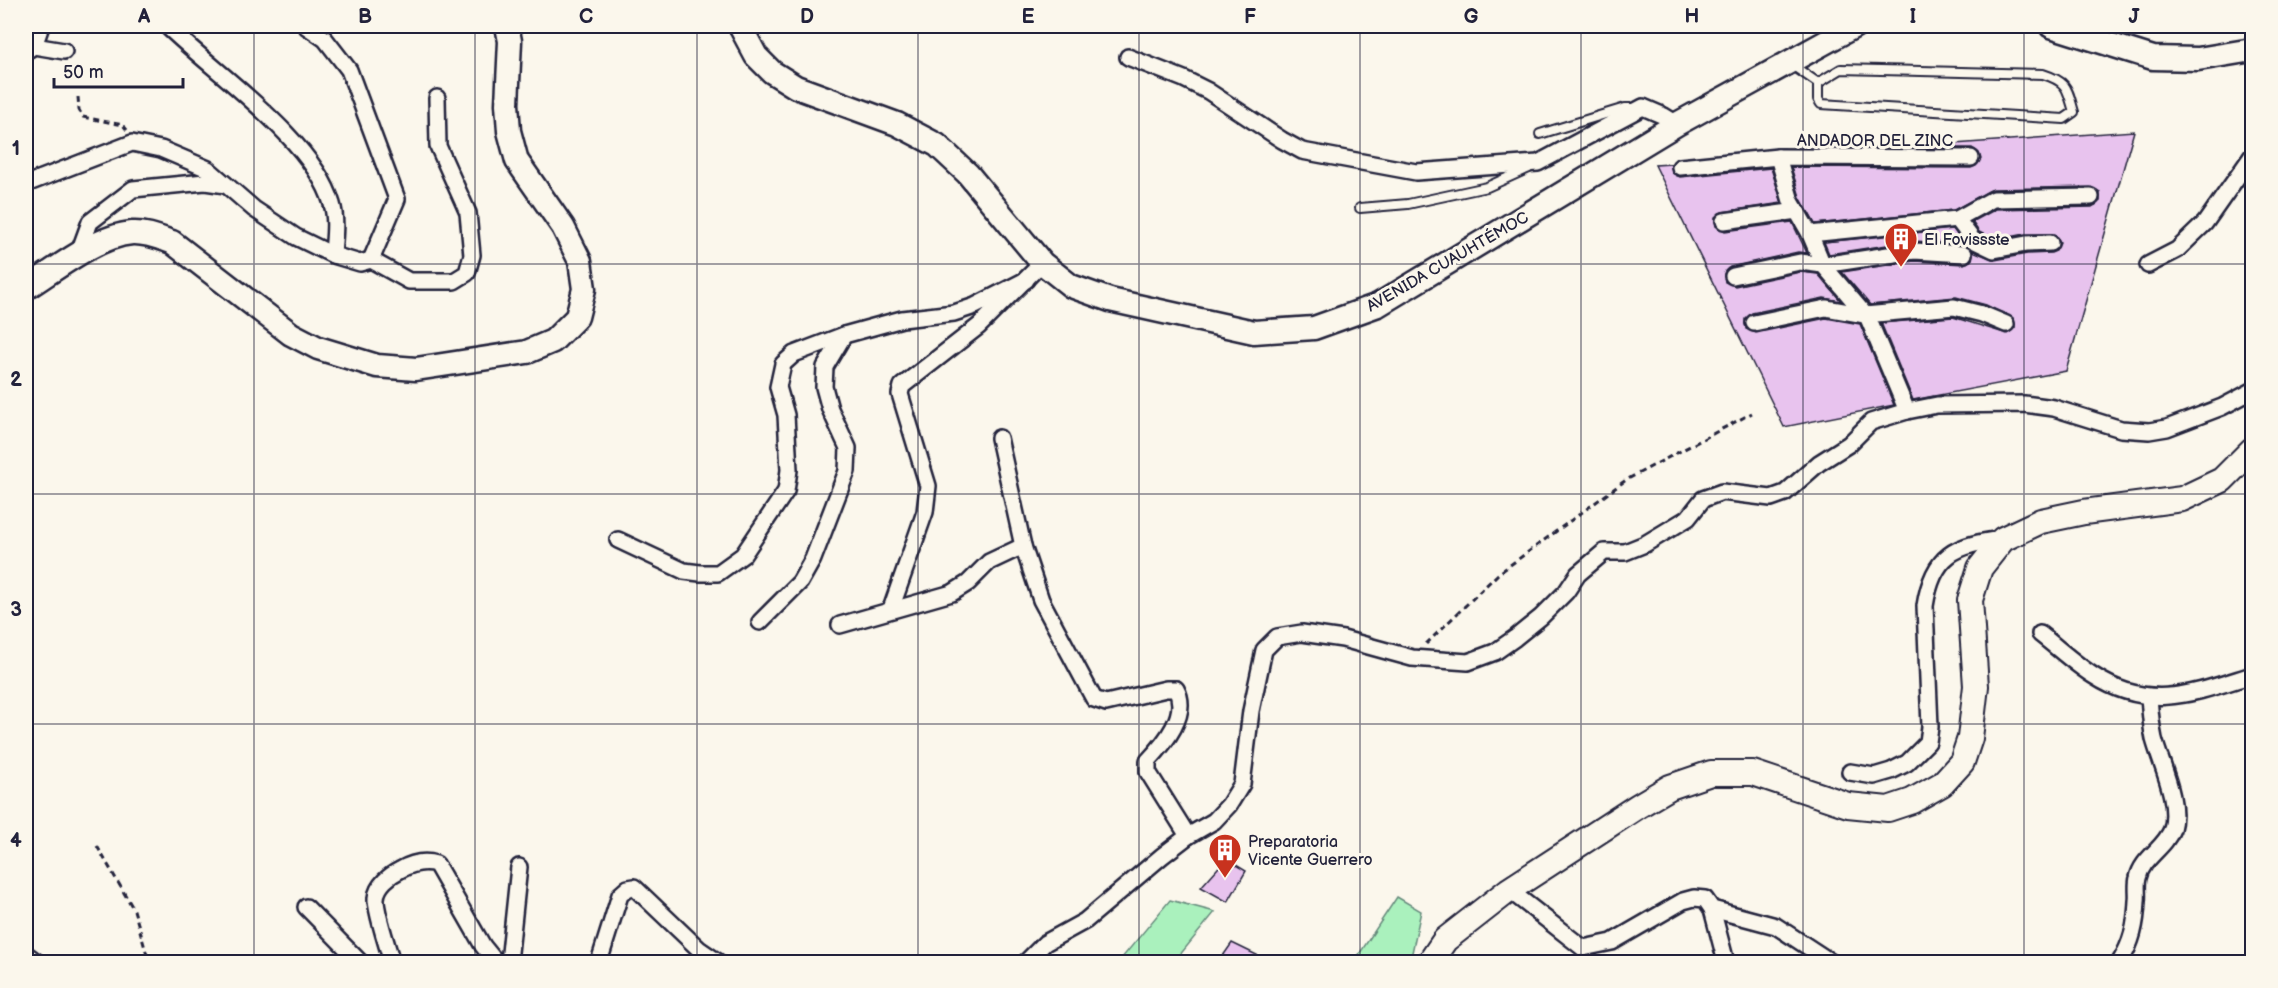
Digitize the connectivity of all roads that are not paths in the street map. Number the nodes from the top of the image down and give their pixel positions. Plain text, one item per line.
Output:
1 (41, 26) edge
2 (168, 26) edge
3 (306, 26) edge
4 (507, 26) edge
5 (740, 26) edge
6 (1855, 26) edge
7 (2051, 26) edge
8 (30, 48) edge
9 (2253, 50) edge
10 (64, 51) dead end
11 (1128, 57) dead end
12 (1788, 63) junction
13 (1818, 83) junction
14 (437, 98) dead end
15 (1643, 107) junction
16 (1677, 124) junction
17 (1540, 134) dead end
18 (2253, 156) edge
19 (1779, 157) junction
20 (1971, 158) dead end
21 (1538, 163) junction
22 (1680, 167) dead end
23 (26, 184) edge
24 (226, 185) junction
25 (2091, 197) dead end
26 (1360, 208) dead end
27 (1797, 211) junction
28 (1957, 219) junction
29 (1724, 221) dead end
30 (1810, 234) junction
31 (2050, 243) dead end
32 (1964, 254) dead end
33 (78, 255) junction
34 (333, 255) junction
35 (372, 260) junction
36 (1042, 263) junction
37 (1823, 265) junction
38 (2148, 265) dead end
39 (1733, 276) dead end
40 (1026, 280) junction
41 (26, 288) edge
42 (1865, 315) junction
43 (1754, 322) dead end
44 (2006, 324) dead end
45 (843, 335) junction
46 (2253, 391) edge
47 (1907, 411) junction
48 (999, 438) dead end
49 (2253, 450) edge
50 (2004, 539) junction
51 (618, 540) dead end
52 (1023, 546) junction
53 (891, 609) junction
54 (760, 622) dead end
55 (840, 626) dead end
56 (2040, 634) dead end
57 (2253, 675) edge
58 (2149, 698) junction
59 (1850, 772) dead end
60 (1188, 836) junction
61 (519, 867) dead end
62 (1509, 890) junction
63 (306, 906) dead end
64 (1712, 909) junction
65 (26, 954) edge
66 (37, 963) edge
67 (360, 963) edge
68 (392, 963) edge
69 (496, 963) edge
70 (509, 963) edge
71 (599, 963) edge
72 (718, 963) edge
73 (1026, 963) edge
74 (1430, 963) edge
75 (1726, 963) edge
76 (1831, 963) edge
77 (2120, 963) edge

1 - 8 street
2 - 34 street
3 - 35 street
4 - 33 main road
5 - 36 main road, AVENIDA CUAUHTÉMOC
6 - 12 main road, AVENIDA CUAUHTÉMOC
7 - 9 main road
8 - 10 street
11 - 21 street
12 - 13 lane
12 - 16 main road, AVENIDA CUAUHTÉMOC
13 - 13 lane
14 - 35 street
15 - 16 street
15 - 17 lane
15 - 21 street
16 - 36 main road, AVENIDA CUAUHTÉMOC
18 - 38 street
19 - 20 street, ANDADOR DEL ZINC
19 - 22 street, ANDADOR DEL ZINC
19 - 27 street
21 - 26 lane
23 - 24 street
24 - 33 street
24 - 34 street
25 - 28 street
27 - 29 street
27 - 30 street
28 - 30 street
28 - 31 street
30 - 37 street
32 - 37 street
33 - 41 main road
34 - 35 street
36 - 40 street
37 - 39 street
37 - 42 street
40 - 45 street
40 - 53 street
42 - 43 street
42 - 44 street
42 - 47 street
45 - 51 street
45 - 54 street
46 - 47 street
47 - 60 street
48 - 52 street
49 - 50 main road
50 - 59 street
50 - 62 main road
52 - 53 street
52 - 60 street
53 - 55 street
56 - 58 street
57 - 58 street
58 - 77 street
60 - 73 street
61 - 70 street
62 - 64 street
62 - 74 main road
63 - 67 street
64 - 75 street
64 - 76 street
65 - 66 street
68 - 69 street
71 - 72 street

